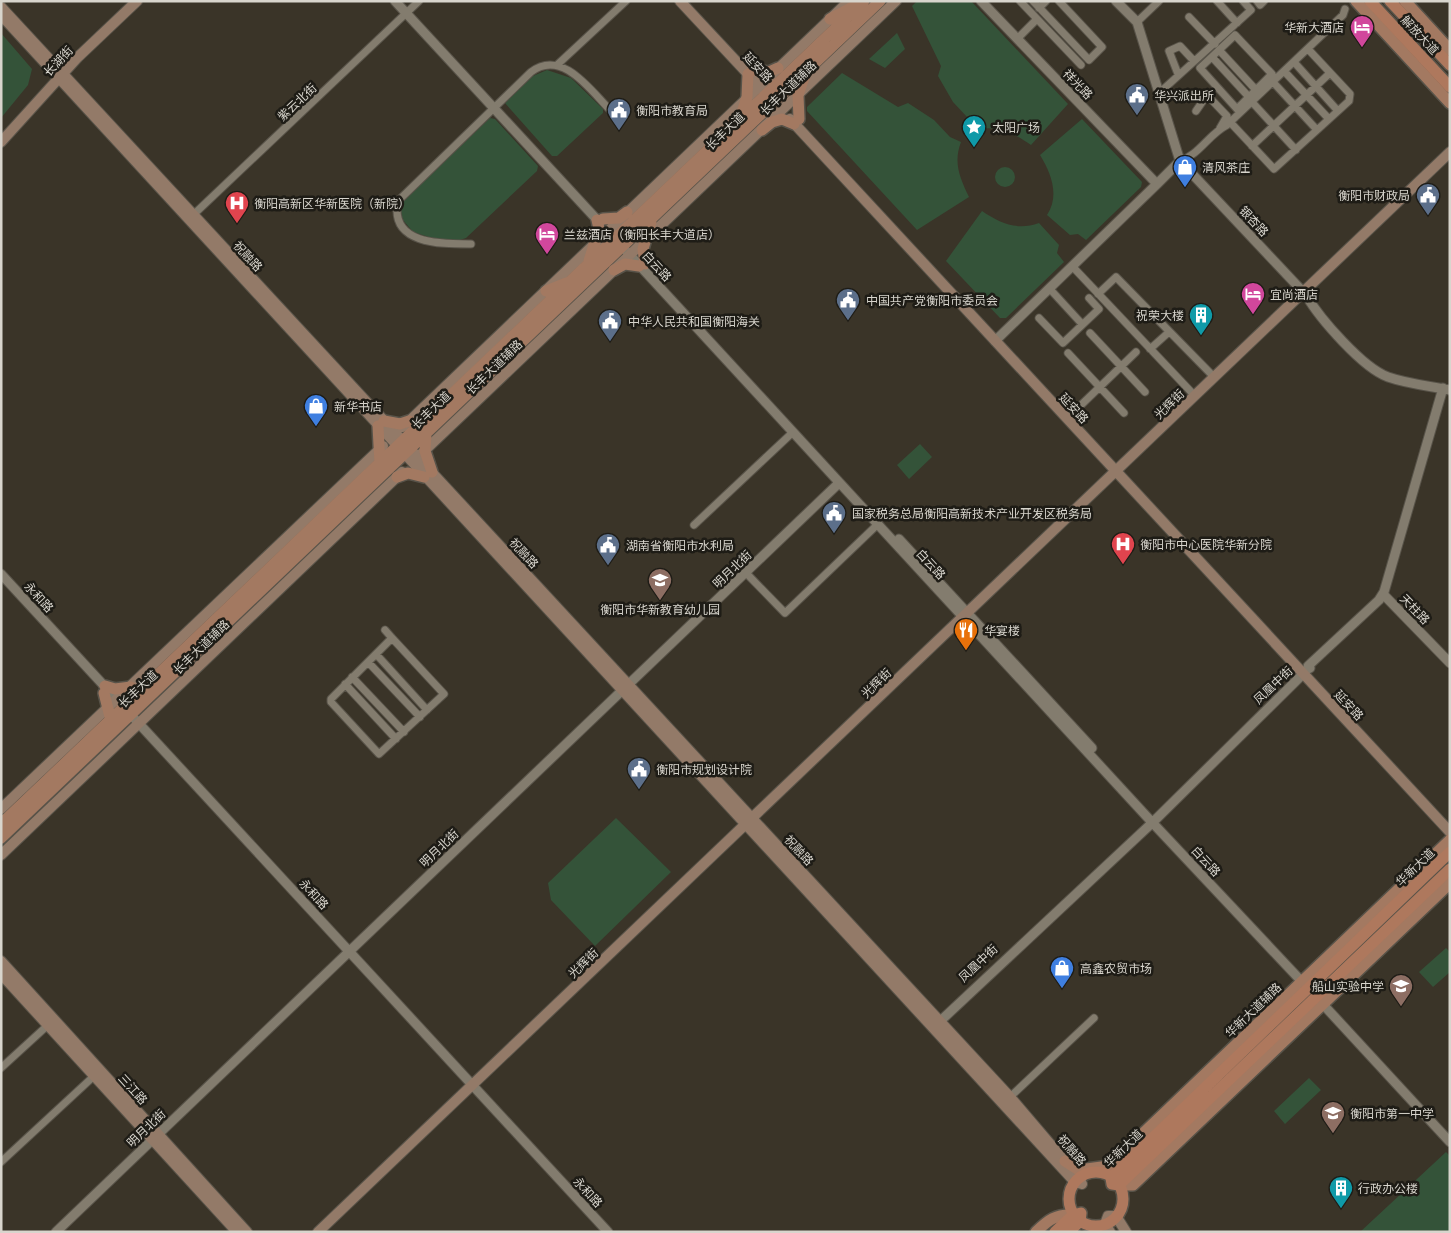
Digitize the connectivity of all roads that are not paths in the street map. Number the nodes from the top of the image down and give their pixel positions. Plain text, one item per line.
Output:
1 (130, 1) edge
2 (137, 1) edge
3 (395, 1) edge
4 (402, 1) edge
5 (419, 1) edge
6 (626, 1) edge
7 (680, 1) edge
8 (690, 1) edge
9 (864, 1) edge
10 (880, 1) edge
11 (896, 1) edge
12 (981, 1) edge
13 (1020, 1) edge
14 (1033, 1) edge
15 (1046, 1) edge
16 (1059, 1) edge
17 (1116, 1) edge
18 (1159, 1) edge
19 (1217, 1) edge
20 (1243, 1) edge
21 (1257, 1) edge
22 (1264, 1) edge
23 (1356, 1) edge
24 (1370, 1) edge
25 (1390, 1) edge
26 (1405, 1) edge
27 (1, 7) edge
28 (1039, 8) junction
29 (1345, 9) dead end
30 (849, 11) edge
31 (408, 12) junction
32 (1, 15) edge
33 (1189, 17) dead end
34 (830, 19) joint
35 (1037, 19) junction
36 (1137, 22) junction
37 (1238, 23) junction
38 (1017, 39) junction
39 (1217, 47) junction
40 (1308, 49) junction
41 (1450, 50) edge
42 (1212, 57) junction
43 (1194, 61) junction
44 (1294, 62) junction
45 (1232, 64) junction
46 (557, 65) junction
47 (1081, 65) dead end
48 (1450, 65) edge
49 (778, 68) junction
50 (1225, 71) junction
51 (1284, 71) junction
52 (750, 72) junction
53 (806, 72) junction
54 (1330, 73) junction
55 (60, 74) junction
56 (1178, 74) junction
57 (1272, 82) junction
58 (1316, 86) junction
59 (1450, 87) edge
60 (1256, 90) junction
61 (1158, 94) junction
62 (798, 95) junction
63 (1307, 95) junction
64 (773, 96) junction
65 (747, 97) junction
66 (1250, 99) junction
67 (1450, 103) edge
68 (1295, 106) junction
69 (496, 107) junction
70 (611, 111) dead end
71 (1196, 111) dead end
72 (1338, 111) junction
73 (1329, 119) junction
74 (739, 120) junction
75 (797, 122) junction
76 (1230, 122) junction
77 (1274, 126) junction
78 (1220, 129) junction
79 (762, 130) junction
80 (1317, 130) junction
81 (1, 134) edge
82 (1, 142) edge
83 (1252, 146) junction
84 (1296, 150) junction
85 (1450, 152) edge
86 (1450, 158) edge
87 (1180, 161) junction
88 (1157, 184) junction
89 (627, 212) joint
90 (191, 217) junction
91 (652, 220) junction
92 (616, 237) junction
93 (645, 241) junction
94 (596, 242) junction
95 (470, 244) dead end
96 (642, 265) junction
97 (587, 266) junction
98 (1072, 266) junction
99 (614, 270) junction
100 (570, 282) junction
101 (1049, 288) junction
102 (546, 290) junction
103 (1098, 294) junction
104 (1305, 294) junction
105 (1089, 298) dead end
106 (1039, 318) dead end
107 (1082, 324) junction
108 (1168, 332) junction
109 (1090, 333) dead end
110 (998, 339) junction
111 (1150, 349) junction
112 (1136, 352) dead end
113 (1068, 354) dead end
114 (1121, 366) junction
115 (1214, 377) junction
116 (1099, 387) junction
117 (1446, 389) edge
118 (1145, 392) dead end
119 (1194, 396) junction
120 (1070, 412) junction
121 (1124, 413) dead end
122 (409, 421) junction
123 (381, 424) junction
124 (792, 432) junction
125 (406, 448) junction
126 (380, 449) junction
127 (380, 464) junction
128 (1120, 471) junction
129 (428, 475) junction
130 (397, 477) junction
131 (841, 485) junction
132 (694, 525) dead end
133 (877, 525) junction
134 (1, 574) edge
135 (749, 576) junction
136 (275, 579) junction
137 (1, 582) edge
138 (1384, 595) junction
139 (966, 617) junction
140 (207, 621) junction
141 (385, 630) dead end
142 (392, 638) junction
143 (376, 654) junction
144 (368, 662) junction
145 (1450, 663) edge
146 (1305, 671) junction
147 (352, 677) junction
148 (345, 684) junction
149 (130, 687) junction
150 (626, 689) junction
151 (104, 690) junction
152 (427, 710) junction
153 (124, 713) junction
154 (420, 717) junction
155 (404, 732) junction
156 (396, 739) junction
157 (1, 809) edge
158 (1153, 819) junction
159 (1450, 822) edge
160 (750, 823) junction
161 (1, 824) edge
162 (1450, 832) edge
163 (1, 838) edge
164 (1450, 840) edge
165 (1450, 852) edge
166 (1, 855) edge
167 (1450, 869) edge
168 (1450, 883) edge
169 (348, 954) junction
170 (1, 961) edge
171 (3, 978) edge
172 (1307, 984) junction
173 (1321, 999) junction
174 (1094, 1018) dead end
175 (937, 1023) junction
176 (48, 1025) junction
177 (1, 1068) edge
178 (94, 1076) junction
179 (472, 1088) junction
180 (1010, 1097) junction
181 (1450, 1136) edge
182 (157, 1139) junction
183 (1450, 1142) edge
184 (1065, 1161) junction
185 (1, 1162) edge
186 (1078, 1181) junction
187 (1114, 1182) junction
188 (1078, 1216) junction
189 (1110, 1222) edge
190 (56, 1232) edge
191 (62, 1232) edge
192 (238, 1232) edge
193 (247, 1232) edge
194 (318, 1232) edge
195 (325, 1232) edge
196 (600, 1232) edge
197 (608, 1232) edge
198 (1036, 1232) edge
199 (1055, 1232) edge
200 (1069, 1232) edge
201 (1126, 1232) edge

1 - 55 main road, 长湖街
2 - 55 main road, 长湖街
3 - 31 street, 白云路
4 - 31 street, 白云路
5 - 31 street, 紫云北街
6 - 46 street
7 - 52 main road, 延安路
8 - 52 main road, 延安路
9 - 30 main road, 长丰大道
10 - 30 main road, 长丰大道
11 - 62 main road, 长丰大道辅路
12 - 38 street, 祥光路
13 - 35 street
14 - 28 street
15 - 28 street
16 - 28 street
17 - 36 street, 银杏路
18 - 36 street
19 - 37 street
20 - 37 street
21 - 22 street
23 - 67 main road
24 - 59 highway, 解放大道
25 - 48 highway, 解放大道
26 - 41 main road
27 - 55 main road, 祝融路
29 - 40 street
30 - 34 main road
30 - 53 main road, 长丰大道
30 - 64 main road, 长丰大道
31 - 69 street, 白云路
31 - 90 street, 紫云北街
32 - 55 main road, 祝融路
33 - 39 street
34 - 49 main road, 长丰大道辅路
35 - 38 street
35 - 47 street
36 - 61 street, 银杏路
37 - 39 street
38 - 88 street, 祥光路
39 - 42 street
39 - 43 street
39 - 45 street
39 - 60 street
40 - 44 street
40 - 54 street
42 - 50 street
42 - 66 street
43 - 56 street
43 - 56 street
44 - 51 street
44 - 58 street
45 - 50 street
45 - 60 street
46 - 69 street
46 - 70 street
49 - 52 main road
49 - 64 main road, 长丰大道辅路
50 - 66 street
51 - 57 street
51 - 63 street
52 - 64 main road, 延安路
52 - 65 main road
53 - 62 main road
53 - 64 main road, 长丰大道
54 - 58 street
54 - 72 street
55 - 81 main road, 长湖街
55 - 82 main road, 长湖街
55 - 90 main road, 祝融路
56 - 61 street
57 - 66 street
57 - 68 street
58 - 63 street
58 - 72 street
60 - 66 street
61 - 87 street, 银杏路
62 - 64 main road, 长丰大道辅路
62 - 75 main road
63 - 68 street
63 - 73 street
64 - 65 main road, 长丰大道辅路
64 - 74 main road, 长丰大道
64 - 75 main road, 延安路
64 - 79 main road, 长丰大道辅路
64 - 91 main road, 长丰大道
65 - 74 main road
65 - 89 main road, 长丰大道辅路
66 - 76 street
66 - 77 street
68 - 77 street
68 - 80 street
69 - 92 street, 白云路
69 - 95 street
71 - 78 street
72 - 73 street
73 - 80 street
74 - 92 main road, 长丰大道
75 - 79 main road
75 - 110 main road, 延安路
76 - 78 street
76 - 83 street
77 - 83 street
77 - 84 street
78 - 87 street
79 - 93 main road, 长丰大道辅路
80 - 84 street
83 - 84 street
85 - 104 main road, 光辉街
86 - 104 main road, 光辉街
87 - 88 street
87 - 104 street, 银杏路
88 - 98 street
89 - 92 main road
90 - 123 main road, 祝融路
91 - 92 main road, 长丰大道
91 - 93 main road
92 - 93 main road, 长丰大道辅路
92 - 94 main road
92 - 96 street, 白云路
92 - 97 main road, 长丰大道
92 - 99 main road, 长丰大道辅路
92 - 125 main road, 长丰大道
93 - 96 main road
94 - 97 main road
94 - 102 main road, 长丰大道辅路
96 - 99 main road
96 - 124 street, 白云路
96 - 139 street, 白云路
97 - 100 main road, 长丰大道
98 - 101 street
98 - 103 street
99 - 125 main road, 长丰大道辅路
100 - 102 main road
100 - 125 main road, 长丰大道
101 - 107 street
101 - 110 street
102 - 122 main road, 长丰大道辅路
103 - 108 street
103 - 111 street
104 - 115 main road, 光辉街
104 - 117 street, 银杏路
104 - 128 main road, 光辉街
105 - 107 street
106 - 107 street
108 - 111 street
108 - 115 street
109 - 114 street
110 - 120 main road, 延安路
110 - 128 main road, 延安路
111 - 119 street
112 - 114 street
113 - 116 street
114 - 116 street
114 - 118 street
115 - 119 main road, 光辉街
116 - 120 street
116 - 121 street
117 - 138 street, 凤凰中街
119 - 128 main road, 光辉街
120 - 128 main road, 延安路
122 - 123 main road
122 - 125 main road, 长丰大道辅路
123 - 125 main road, 祝融路
123 - 126 main road
124 - 131 street, 白云路
124 - 132 street
125 - 126 main road, 长丰大道辅路
125 - 127 main road, 长丰大道
125 - 129 main road
125 - 129 main road, 祝融路
125 - 130 main road, 长丰大道辅路
125 - 136 main road, 长丰大道
126 - 127 main road
126 - 140 main road, 长丰大道辅路
127 - 136 main road, 长丰大道
128 - 139 main road, 光辉街
128 - 146 main road, 延安路
129 - 130 main road
129 - 150 main road, 祝融路
130 - 136 main road, 长丰大道辅路
131 - 133 street, 白云路
131 - 135 street, 明月北街
131 - 150 street, 明月北街
133 - 135 street
133 - 139 street, 白云路
134 - 151 street, 永和路
135 - 150 street, 明月北街
136 - 140 main road, 长丰大道
136 - 153 main road, 长丰大道
137 - 151 street, 永和路
138 - 145 street, 天柱路
138 - 146 street, 凤凰中街
139 - 158 street, 白云路
139 - 160 main road, 光辉街
140 - 149 main road, 长丰大道辅路
140 - 153 main road, 长丰大道
141 - 142 street
142 - 143 street
142 - 152 street
143 - 144 street
143 - 152 street
144 - 147 street
144 - 154 street
146 - 158 street, 凤凰中街
146 - 159 main road, 延安路
146 - 162 main road, 延安路
147 - 148 street
147 - 155 street
148 - 156 street
148 - 156 street
149 - 151 main road
149 - 153 main road, 长丰大道辅路
150 - 160 main road, 祝融路
150 - 169 street, 明月北街
151 - 153 main road
152 - 154 street
153 - 157 main road, 长丰大道辅路
153 - 161 main road, 长丰大道
153 - 163 main road, 长丰大道
153 - 166 main road, 长丰大道辅路
153 - 169 street, 永和路
154 - 155 street
155 - 156 street
158 - 172 street, 白云路
158 - 175 street, 凤凰中街
160 - 175 main road, 祝融路
160 - 179 main road, 光辉街
164 - 172 main road, 华新大道辅路
165 - 172 highway, 华新大道
167 - 173 highway, 华新大道
168 - 173 main road
169 - 179 street, 永和路
169 - 182 street, 明月北街
170 - 182 main road, 三江路
171 - 176 main road, 三江路
172 - 173 street, 白云路
172 - 184 main road, 华新大道辅路
172 - 187 highway, 华新大道
173 - 181 street, 白云路
173 - 183 street, 白云路
173 - 187 highway, 华新大道
174 - 180 street
175 - 180 main road, 祝融路
175 - 186 main road, 祝融路
176 - 177 street
176 - 178 main road, 三江路
178 - 182 main road, 三江路
178 - 185 street
179 - 194 main road, 光辉街
179 - 195 main road, 光辉街
179 - 196 street, 永和路
179 - 197 street, 永和路
180 - 184 main road, 祝融路
182 - 190 street, 明月北街
182 - 191 street, 明月北街
182 - 192 main road, 三江路
182 - 193 main road, 三江路
184 - 186 main road, 祝融路
186 - 187 highway
186 - 188 highway
187 - 189 highway
188 - 189 highway
188 - 198 main road
188 - 199 highway
188 - 200 highway
189 - 201 main road

